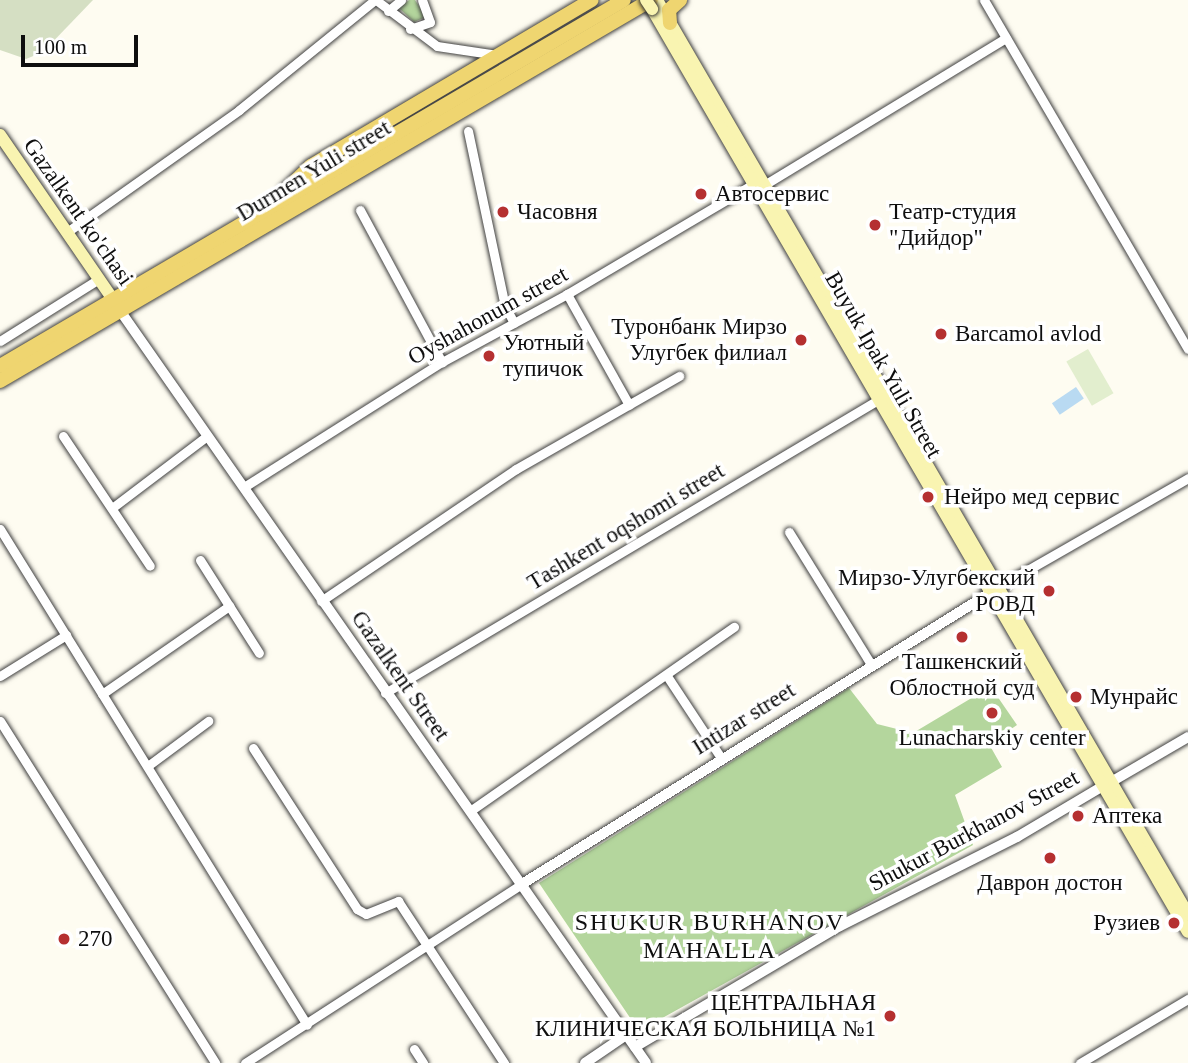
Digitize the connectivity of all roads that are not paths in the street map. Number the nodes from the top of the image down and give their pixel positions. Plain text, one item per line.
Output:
1 (376, 0) edge
2 (401, 0) edge
3 (422, 0) edge
4 (592, 0) edge
5 (624, 0) edge
6 (680, 0) edge
7 (984, 0) edge
8 (653, 3) edge
9 (388, 10) junction
10 (670, 23) junction
11 (410, 29) junction
12 (1006, 38) junction
13 (453, 50) junction
14 (497, 55) junction
15 (472, 70) junction
16 (468, 131) dead end
17 (0, 135) edge
18 (759, 184) junction
19 (265, 209) junction
20 (360, 210) dead end
21 (66, 232) junction
22 (99, 279) junction
23 (567, 294) junction
24 (117, 306) junction
25 (514, 323) junction
26 (0, 341) edge
27 (1188, 349) edge
28 (442, 362) junction
29 (0, 366) edge
30 (680, 376) dead end
31 (0, 381) edge
32 (883, 398) junction
33 (629, 405) junction
34 (63, 436) dead end
35 (207, 436) junction
36 (1188, 478) edge
37 (244, 487) junction
38 (112, 508) junction
39 (0, 529) edge
40 (789, 532) dead end
41 (200, 560) dead end
42 (150, 566) dead end
43 (994, 590) junction
44 (321, 601) junction
45 (229, 606) junction
46 (734, 627) dead end
47 (66, 635) junction
48 (259, 653) dead end
49 (871, 664) junction
50 (0, 676) edge
51 (667, 676) junction
52 (385, 693) junction
53 (102, 694) junction
54 (0, 720) edge
55 (208, 721) dead end
56 (1188, 737) edge
57 (253, 748) dead end
58 (721, 758) junction
59 (149, 765) junction
60 (1107, 784) junction
61 (470, 811) junction
62 (522, 884) junction
63 (1188, 914) edge
64 (1188, 932) edge
65 (428, 948) junction
66 (1188, 999) edge
67 (307, 1025) junction
68 (626, 1035) junction
69 (635, 1047) junction
70 (414, 1049) dead end
71 (215, 1063) edge
72 (245, 1063) edge
73 (423, 1063) edge
74 (504, 1063) edge
75 (585, 1063) edge
76 (646, 1063) edge
77 (1080, 1063) edge

1 - 9 street
1 - 21 street
2 - 9 street
3 - 11 street
4 - 14 main road
5 - 19 main road, Durmen Yuli street
6 - 10 main road
7 - 12 street
8 - 10 main road
8 - 18 main road, Buyuk Ipak Yuli Street
8 - 24 main road, Durmen Yuli street
9 - 11 street
10 - 18 main road, Buyuk Ipak Yuli Street
11 - 13 street
12 - 18 street, Oyshahonum street
12 - 27 street
13 - 14 street
13 - 15 street
14 - 15 main road
15 - 19 main road
16 - 25 street
17 - 21 main road, Gazalkent ko'chasi
18 - 23 street, Oyshahonum street
18 - 32 main road, Buyuk Ipak Yuli Street
19 - 24 main road, Durmen Yuli street
20 - 28 street
21 - 22 main road, Gazalkent ko'chasi
22 - 24 main road, Gazalkent ko'chasi
22 - 26 street
23 - 25 street, Oyshahonum street
23 - 33 street
24 - 29 main road, Durmen Yuli street
24 - 31 main road, Durmen Yuli street
24 - 35 street, Gazalkent Street
25 - 28 street, Oyshahonum street
28 - 37 street, Oyshahonum street
30 - 33 street
32 - 43 main road, Buyuk Ipak Yuli Street
32 - 52 street, Tаshkent oqshomi street
33 - 44 street
34 - 38 street
35 - 37 street, Gazalkent Street
35 - 38 street
36 - 43 street, Intizаr street
37 - 44 street, Gazalkent Street
38 - 42 street
39 - 47 street
40 - 49 street
41 - 45 street
43 - 49 street, Intizаr street
43 - 60 main road, Buyuk Ipak Yuli Street
44 - 52 street, Gazalkent Street
45 - 48 street
45 - 53 street
46 - 51 street
47 - 50 street
47 - 53 street
49 - 58 street, Intizаr street
51 - 58 street
51 - 61 street
52 - 61 street, Gazalkent Street
53 - 59 street
54 - 71 street
55 - 59 street
56 - 60 street, Shukur Burkhanov Street
57 - 65 street
58 - 62 street, Intizаr street
59 - 67 street
60 - 63 main road, Buyuk Ipak Yuli Street
60 - 64 main road, Buyuk Ipak Yuli Street
60 - 69 street, Shukur Burkhanov Street
61 - 62 street, Gazalkent Street
62 - 65 street
62 - 68 street, Gazalkent Street
65 - 67 street
65 - 74 street
66 - 77 street
67 - 72 street
68 - 69 street, Gazalkent Street
68 - 75 street
69 - 76 street, Gazalkent Street
70 - 73 street

